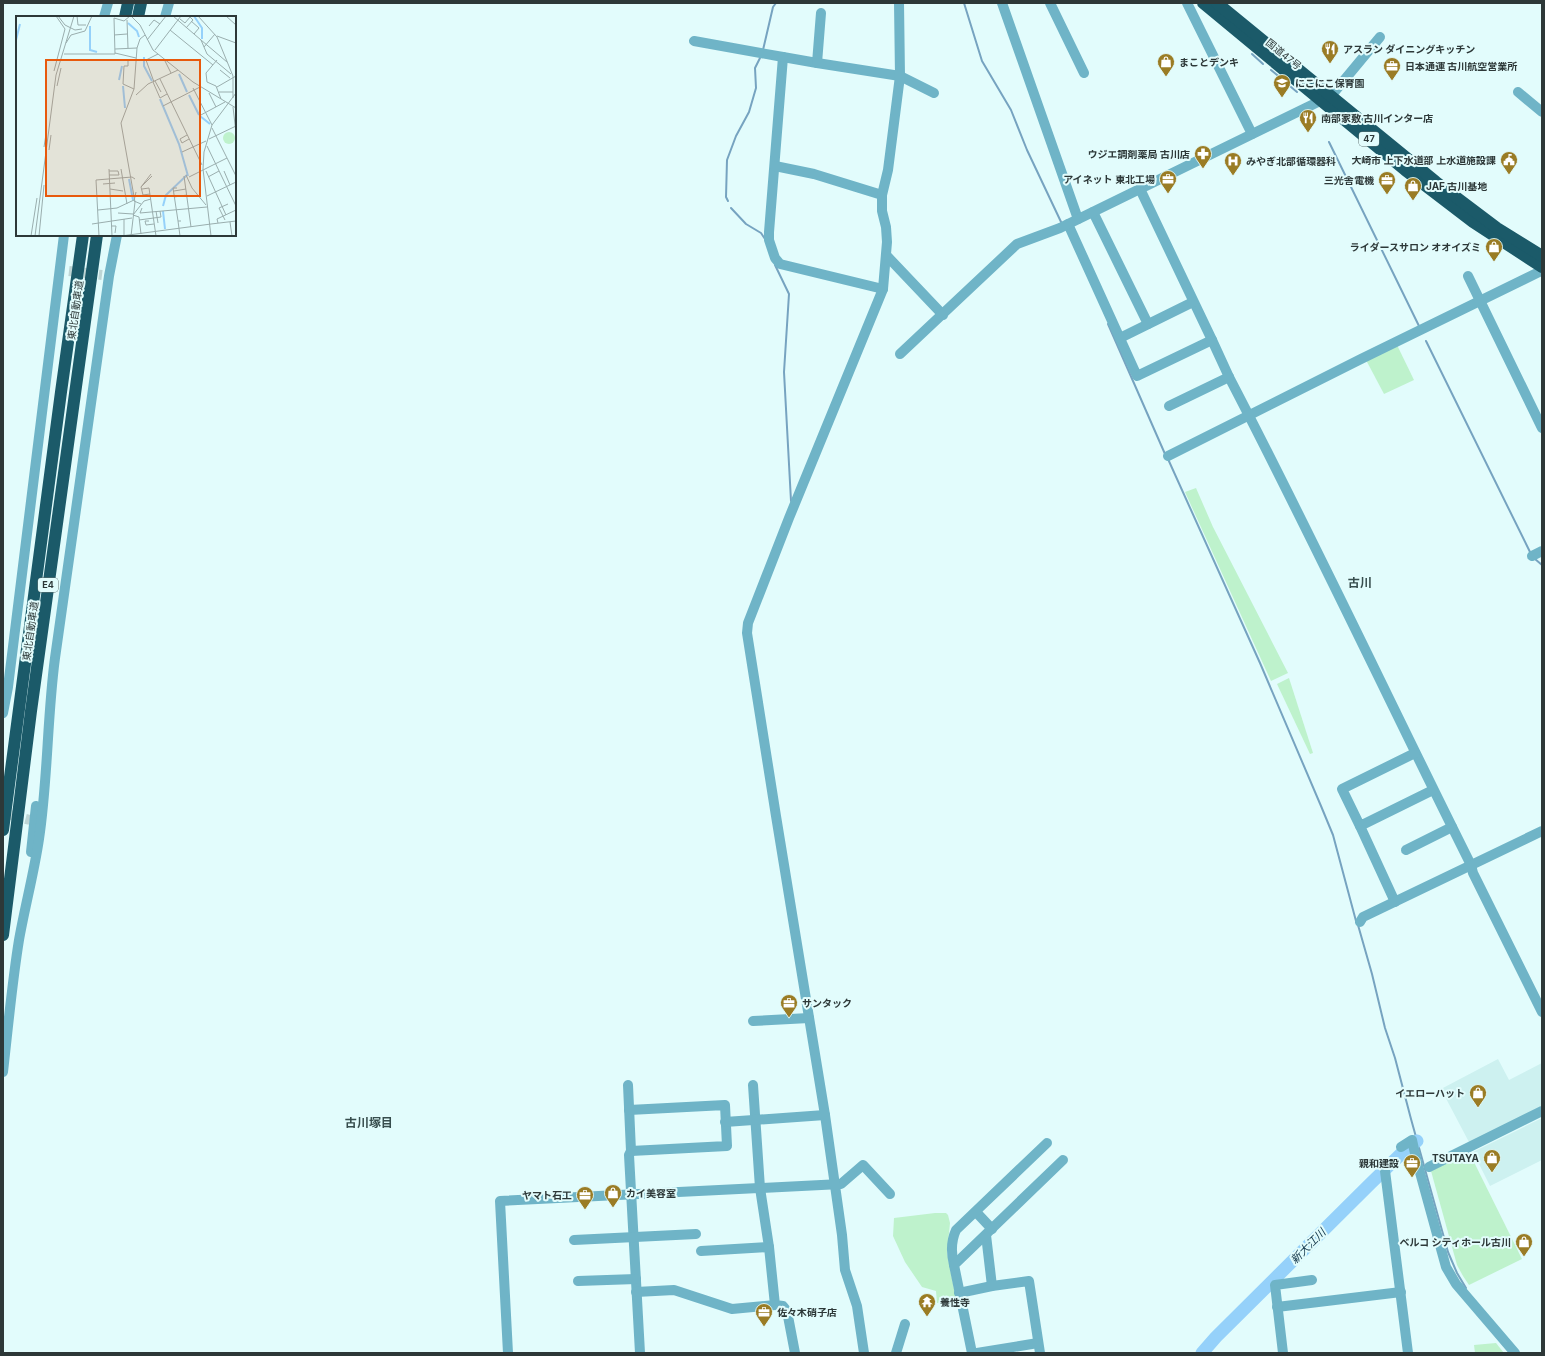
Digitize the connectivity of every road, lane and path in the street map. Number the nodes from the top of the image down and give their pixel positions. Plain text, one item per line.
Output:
1 (108, 3) edge
2 (128, 3) edge
3 (141, 3) edge
4 (169, 3) edge
5 (899, 3) edge
6 (1002, 3) edge
7 (1050, 3) edge
8 (1187, 3) edge
9 (1203, 3) edge
10 (1217, 3) edge
11 (821, 13) dead end
12 (104, 16) edge
13 (125, 16) edge
14 (138, 16) edge
15 (165, 16) edge
16 (1380, 37) dead end
17 (694, 41) dead end
18 (783, 57) junction
19 (817, 63) junction
20 (1084, 73) dead end
21 (900, 76) junction
22 (1518, 92) dead end
23 (934, 93) dead end
24 (1326, 98) junction
25 (1542, 112) edge
26 (1252, 134) junction
27 (775, 166) junction
28 (1140, 189) junction
29 (882, 196) junction
30 (1093, 212) junction
31 (1078, 219) junction
32 (1065, 226) junction
33 (64, 236) edge
34 (83, 236) edge
35 (97, 236) edge
36 (117, 236) edge
37 (887, 256) junction
38 (1542, 263) edge
39 (1468, 276) dead end
40 (883, 289) junction
41 (1481, 300) junction
42 (1193, 302) junction
43 (943, 315) junction
44 (1148, 324) junction
45 (1120, 338) junction
46 (1212, 340) junction
47 (900, 354) dead end
48 (1229, 377) junction
49 (1169, 406) dead end
50 (1249, 416) junction
51 (1542, 428) edge
52 (1168, 456) dead end
53 (1542, 551) edge
54 (1532, 556) dead end
55 (3, 713) edge
56 (1415, 753) junction
57 (47, 754) junction
58 (1433, 790) junction
59 (1360, 826) junction
60 (1452, 827) junction
61 (3, 830) edge
62 (1542, 831) edge
63 (1406, 850) dead end
64 (1471, 865) junction
65 (32, 877) junction
66 (1395, 902) junction
67 (1360, 922) dead end
68 (3, 935) edge
69 (1542, 1012) edge
70 (809, 1018) junction
71 (753, 1021) dead end
72 (3, 1072) edge
73 (628, 1085) dead end
74 (753, 1085) dead end
75 (629, 1110) junction
76 (1542, 1111) edge
77 (825, 1116) junction
78 (755, 1120) junction
79 (726, 1122) junction
80 (1047, 1143) dead end
81 (1407, 1143) dead end
82 (630, 1151) junction
83 (1063, 1160) dead end
84 (1385, 1166) dead end
85 (1429, 1167) dead end
86 (834, 1184) junction
87 (760, 1188) junction
88 (890, 1194) dead end
89 (631, 1195) junction
90 (976, 1212) junction
91 (989, 1232) junction
92 (696, 1234) dead end
93 (633, 1236) junction
94 (574, 1240) dead end
95 (769, 1247) junction
96 (701, 1251) dead end
97 (954, 1265) junction
98 (636, 1279) junction
99 (1312, 1280) dead end
100 (578, 1281) dead end
101 (992, 1286) junction
102 (636, 1292) junction
103 (1401, 1292) junction
104 (959, 1293) junction
105 (775, 1305) junction
106 (1277, 1307) junction
107 (905, 1324) dead end
108 (1038, 1343) junction
109 (508, 1353) edge
110 (640, 1353) edge
111 (795, 1353) edge
112 (864, 1353) edge
113 (896, 1353) edge
114 (972, 1353) edge
115 (977, 1353) edge
116 (1040, 1353) edge
117 (1283, 1353) edge
118 (1408, 1353) edge
119 (1515, 1353) edge

1 - 12 street
2 - 13 highway
3 - 14 highway
4 - 15 street
5 - 21 street
6 - 31 street
7 - 20 street
8 - 26 street
9 - 24 highway, 国道47号 / 47
10 - 24 highway, 国道47号 / 47
11 - 19 street
16 - 24 street
17 - 18 street
18 - 19 street
18 - 27 street
19 - 21 street
21 - 23 street
21 - 29 street
22 - 25 street
24 - 26 street
24 - 38 highway, 国道47号 / 47
26 - 28 street
27 - 29 street
27 - 40 street
28 - 30 street
28 - 42 street
29 - 37 street
30 - 31 street
30 - 44 street
31 - 32 street
32 - 43 street
32 - 45 street
33 - 55 street
34 - 61 highway, 東北自動車道 / E4
35 - 68 highway, 東北自動車道 / E4
36 - 57 street
37 - 40 street
37 - 43 street
38 - 41 street
39 - 41 street
40 - 70 street
41 - 50 street
41 - 51 street
42 - 44 street
42 - 46 street
43 - 47 street
44 - 45 street
45 - 46 street
46 - 48 street
48 - 49 street
48 - 50 street
50 - 52 street
50 - 56 street
53 - 54 street
56 - 58 street
56 - 59 street
57 - 65 street
57 - 65 street
58 - 59 street
58 - 60 street
59 - 66 street
60 - 63 street
60 - 64 street
62 - 64 street
64 - 66 street
64 - 69 street
65 - 72 street
66 - 67 street
70 - 71 street
70 - 77 street
73 - 75 street
74 - 78 street
75 - 79 street
75 - 82 street
76 - 85 street
77 - 78 street
77 - 86 street
78 - 79 street
78 - 87 street
79 - 82 street
80 - 90 street
81 - 119 street
82 - 89 street
83 - 91 street
84 - 103 street
86 - 87 street
86 - 88 street
86 - 112 street
87 - 89 street
87 - 95 street
89 - 93 street
89 - 109 street
90 - 91 street
90 - 97 street
91 - 97 street
91 - 101 street
92 - 93 street
93 - 94 street
93 - 98 street
95 - 96 street
95 - 105 street
97 - 104 street
98 - 100 street
98 - 102 street
99 - 106 street
101 - 104 street
101 - 108 street
102 - 105 street
102 - 110 street
103 - 106 street
103 - 118 street
104 - 114 street
105 - 111 street
106 - 117 street
107 - 113 street
108 - 115 street
108 - 116 street

